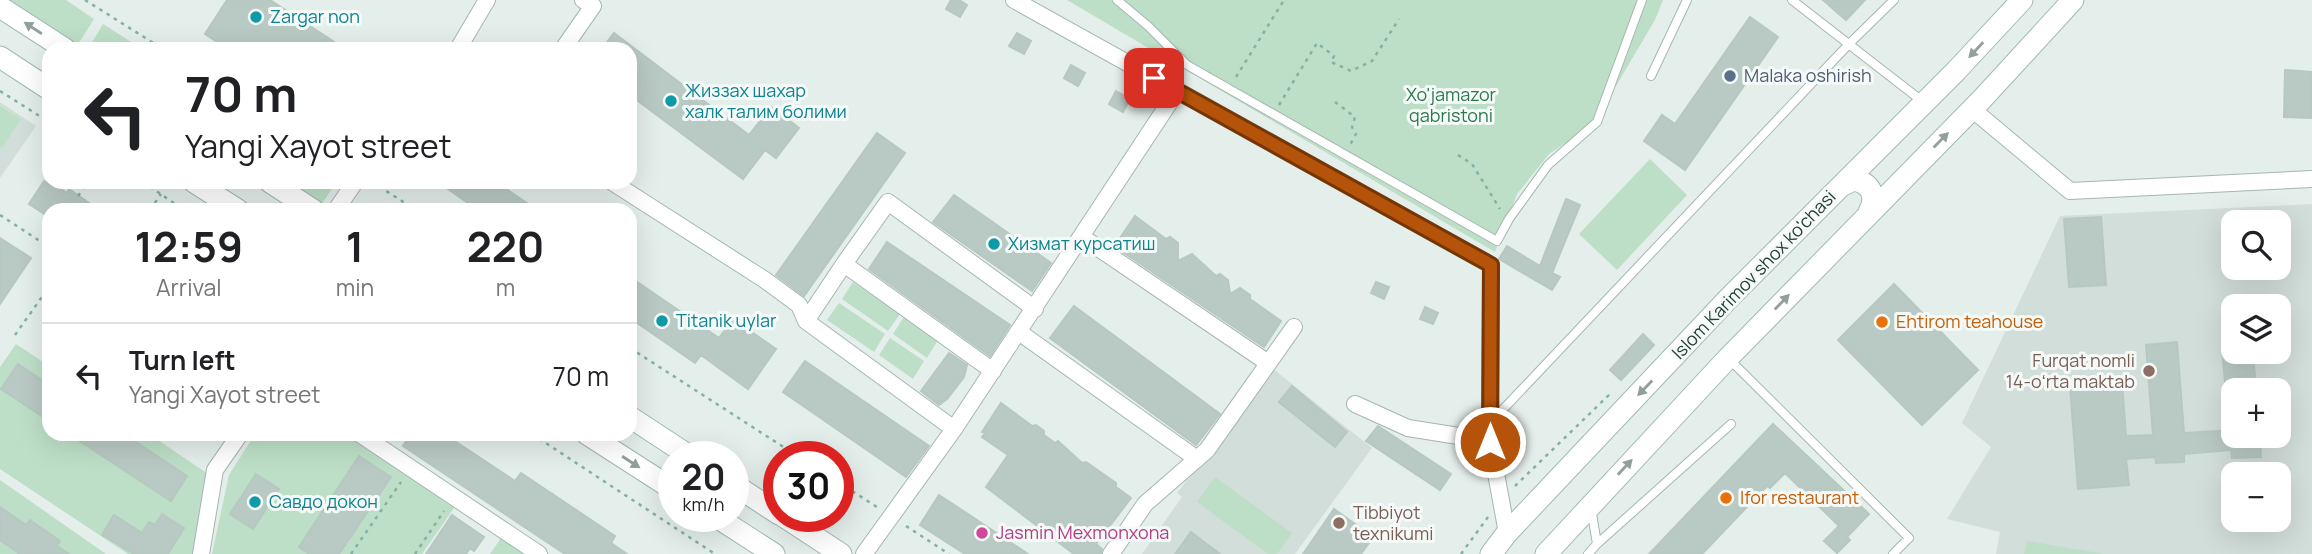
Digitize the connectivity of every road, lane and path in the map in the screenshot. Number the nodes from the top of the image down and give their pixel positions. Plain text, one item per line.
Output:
1 (85, 0) edge
2 (487, 0) edge
3 (583, 0) edge
4 (1014, 0) edge
5 (1117, 0) edge
6 (1284, 0) edge
7 (1642, 0) edge
8 (1687, 0) edge
9 (1792, 0) edge
10 (1894, 0) edge
11 (2022, 0) edge
12 (2073, 0) edge
13 (0, 7) edge
14 (1399, 19) dead end
15 (54, 42) edge
16 (152, 42) edge
17 (462, 42) edge
18 (568, 42) edge
19 (1849, 45) junction
20 (0, 57) edge
21 (1956, 71) junction
22 (1651, 76) dead end
23 (42, 84) edge
24 (1229, 89) junction
25 (0, 91) edge
26 (1177, 91) junction
27 (1335, 102) dead end
28 (1924, 103) junction
29 (1978, 103) junction
30 (1273, 114) junction
31 (42, 118) edge
32 (1345, 155) junction
33 (1458, 155) dead end
34 (2312, 179) edge
35 (1843, 185) junction
36 (83, 189) edge
37 (154, 189) edge
38 (205, 189) edge
39 (281, 189) edge
40 (383, 189) edge
41 (623, 189) edge
42 (161, 194) junction
43 (78, 196) dead end
44 (155, 203) edge
45 (174, 203) edge
46 (227, 203) edge
47 (302, 203) edge
48 (405, 203) edge
49 (1869, 212) junction
50 (0, 215) edge
51 (1509, 219) junction
52 (1082, 237) junction
53 (42, 242) edge
54 (844, 264) junction
55 (42, 297) edge
56 (1035, 309) junction
57 (806, 321) junction
58 (1294, 327) dead end
59 (1019, 332) junction
60 (15, 335) dead end
61 (637, 353) edge
62 (1728, 358) junction
63 (1268, 363) junction
64 (993, 370) junction
65 (1614, 390) dead end
66 (1355, 404) dead end
67 (637, 422) edge
68 (1490, 423) junction
69 (1731, 424) dead end
70 (954, 429) junction
71 (235, 441) edge
72 (370, 441) edge
73 (542, 441) edge
74 (598, 441) edge
75 (667, 441) edge
76 (774, 441) edge
77 (1490, 442) junction
78 (1197, 459) junction
79 (411, 468) junction
80 (658, 480) edge
81 (454, 496) junction
82 (1501, 498) junction
83 (1590, 505) junction
84 (740, 532) edge
85 (807, 532) edge
86 (1507, 533) junction
87 (1597, 544) junction
88 (201, 554) edge
89 (351, 554) edge
90 (415, 554) edge
91 (539, 554) edge
92 (715, 554) edge
93 (774, 554) edge
94 (841, 554) edge
95 (864, 554) edge
96 (1111, 554) edge
97 (1461, 554) edge
98 (1491, 554) edge
99 (1546, 554) edge
100 (1588, 554) edge
101 (1893, 554) edge

1 - 16 path
2 - 17 street
3 - 18 street
4 - 26 street
5 - 24 lane
6 - 24 path
7 - 51 lane
8 - 22 lane
9 - 19 lane
10 - 19 lane
11 -> 21 main road, Islom Karimov shox ko'chasi
12 - 29 main road
15 -> 13 main road
14 - 30 path
19 - 28 lane
19 - 68 lane
20 - 23 main road
21 - 28 main road, Islom Karimov shox ko'chasi
21 - 29 main road
24 - 30 lane
25 - 31 path
26 - 52 street
26 - 68 street
27 - 32 path
28 - 35 main road, Islom Karimov shox ko'chasi
29 - 34 street
49 -> 29 main road
30 - 32 lane
32 - 51 lane
33 - 51 path
35 - 49 main road
35 -> 86 main road, Islom Karimov shox ko'chasi
36 - 43 path
37 - 42 path
38 - 46 main road
39 - 47 main road
40 - 48 path
41 - 57 street
42 - 44 path
42 - 45 path
62 -> 49 main road
50 - 53 path
52 - 56 street
52 - 63 street
54 - 56 street
54 - 57 street
54 - 64 street
55 - 60 path
56 - 59 street
57 - 70 street
58 - 63 street
59 - 64 street
59 - 78 street
61 - 76 path
83 -> 62 main road
62 - 101 lane
63 - 78 street
64 - 70 street
65 - 82 path
66 - 77 street
67 - 75 main road
68 - 77 street
69 - 87 lane
70 - 95 street
71 - 88 street
72 - 79 street
73 - 92 path
74 -> 80 main road
77 - 82 street
78 - 96 street
79 - 81 street
79 - 89 path
81 - 90 path
81 - 91 street
82 - 86 street
82 - 97 path
83 - 87 lane
83 - 99 main road
84 - 93 main road
85 - 94 main road
86 - 98 main road, Islom Karimov shox ko'chasi
87 - 100 lane

